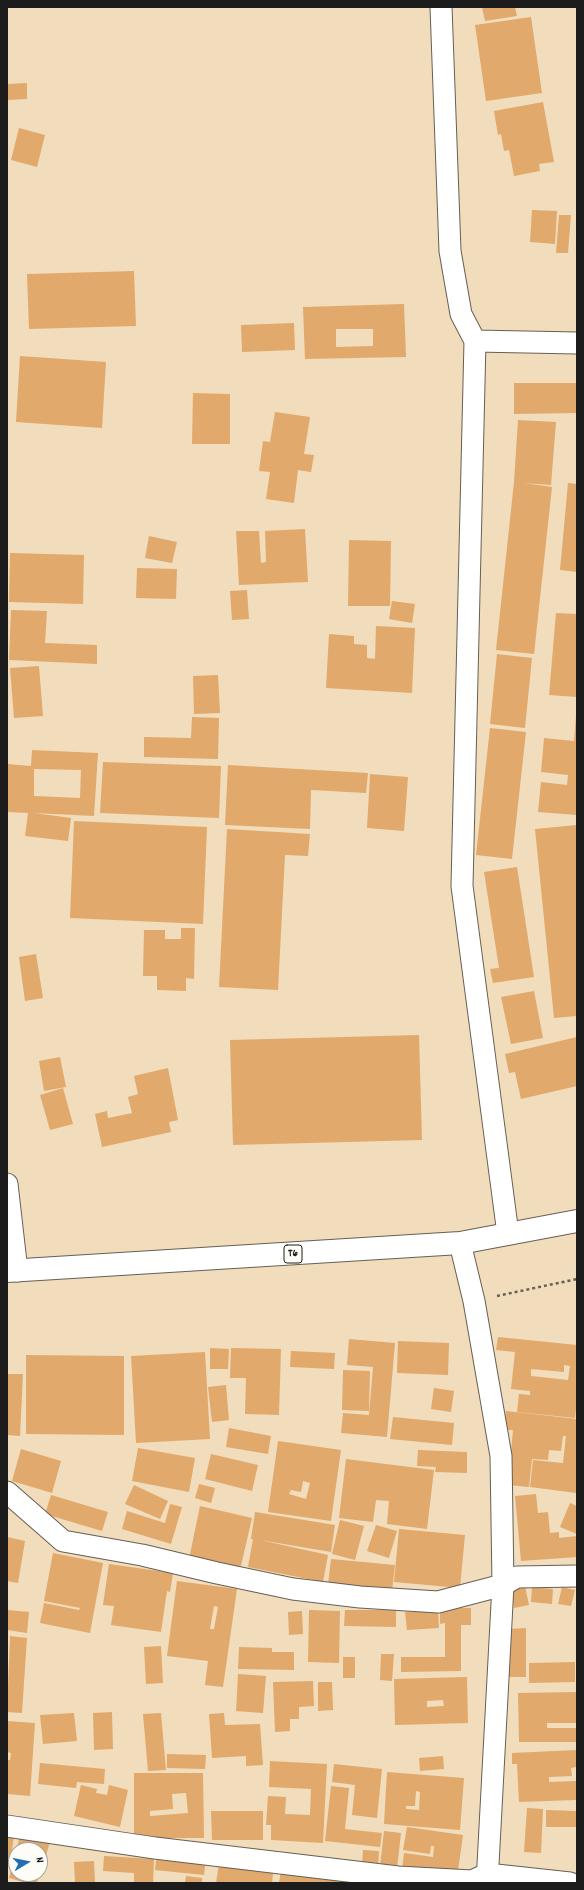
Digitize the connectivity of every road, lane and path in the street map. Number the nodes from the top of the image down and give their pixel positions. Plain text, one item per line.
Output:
1 (441, 7) edge
2 (475, 340) junction
3 (577, 343) edge
4 (7, 1184) edge
5 (577, 1221) edge
6 (508, 1234) junction
7 (460, 1243) junction
8 (12, 1271) edge
9 (577, 1279) edge
10 (474, 1301) junction
11 (7, 1492) edge
12 (577, 1576) edge
13 (503, 1585) junction
14 (7, 1826) edge
15 (487, 1878) edge
16 (570, 1883) edge

1 - 2 street
2 - 3 street
2 - 6 street
4 - 8 street
5 - 6 highway, T6
6 - 7 highway, T6
7 - 8 highway, T6
7 - 10 street
9 - 10 path
10 - 13 street
11 - 13 street
12 - 13 street
13 - 15 street
14 - 15 street
15 - 16 street

